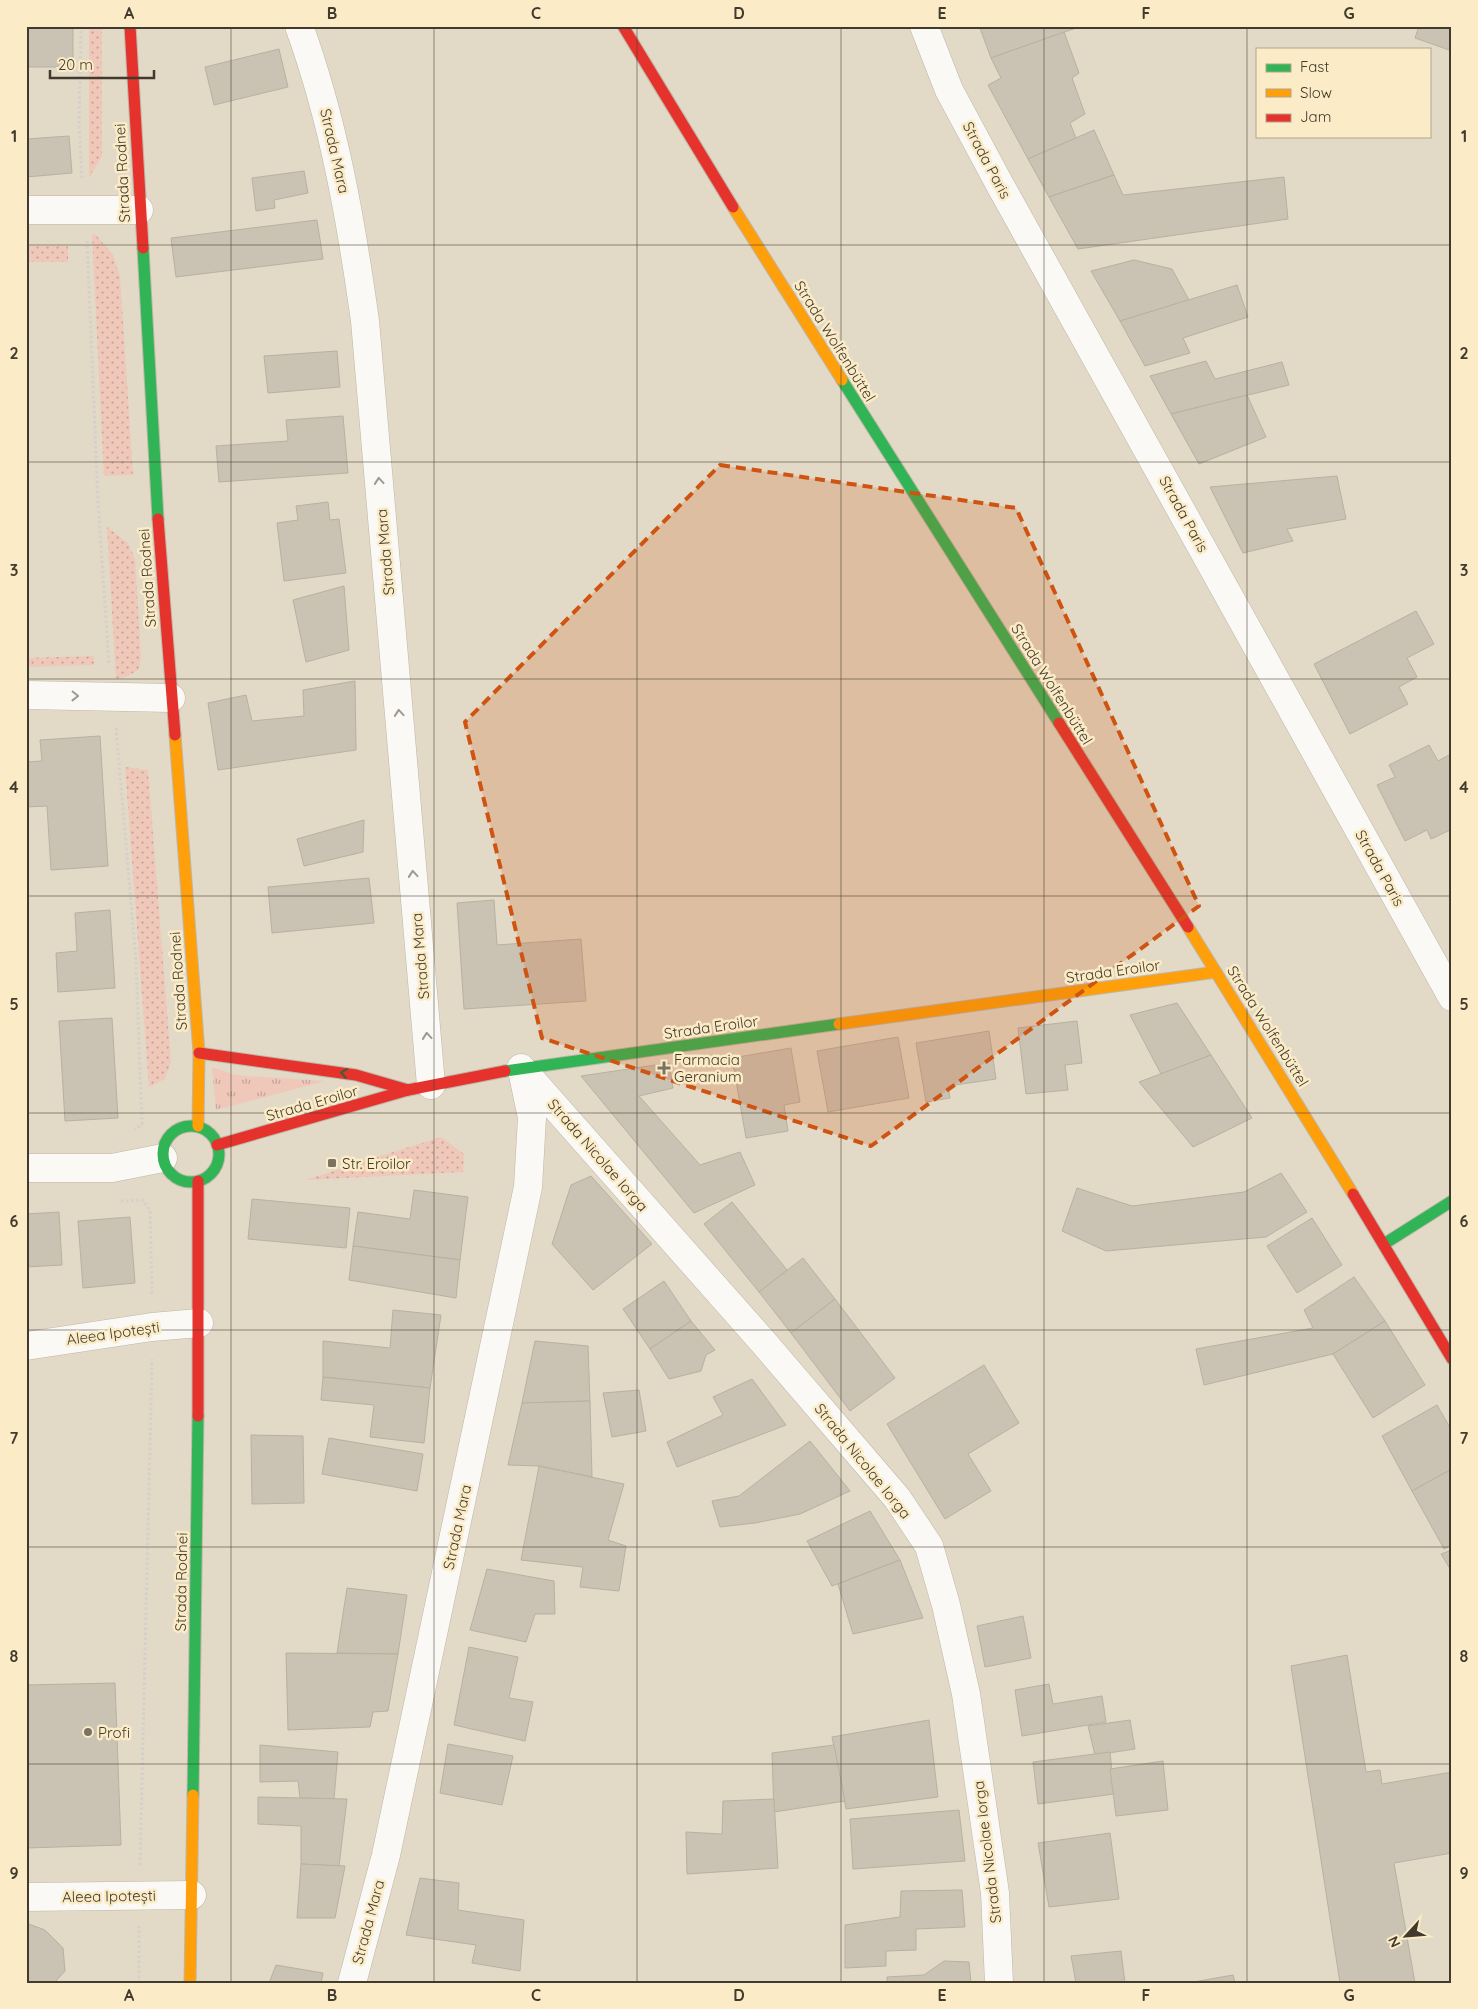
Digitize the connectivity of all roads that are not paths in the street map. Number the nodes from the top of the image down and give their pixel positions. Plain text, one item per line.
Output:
1 (130, 26) edge
2 (299, 26) edge
3 (624, 26) edge
4 (924, 26) edge
5 (26, 210) edge
6 (139, 210) junction
7 (26, 695) edge
8 (171, 698) junction
9 (1216, 972) junction
10 (1452, 997) edge
11 (199, 1053) junction
12 (521, 1068) junction
13 (420, 1088) junction
14 (198, 1126) junction
15 (217, 1145) junction
16 (163, 1158) junction
17 (26, 1168) edge
18 (198, 1181) junction
19 (1452, 1201) edge
20 (1384, 1244) junction
21 (199, 1324) junction
22 (26, 1346) edge
23 (1452, 1359) edge
24 (192, 1895) junction
25 (26, 1897) edge
26 (190, 1983) edge
27 (352, 1983) edge
28 (999, 1983) edge

1 - 6 main road, Strada Rodnei
13 -> 2 street, Strada Mara
3 - 9 main road, Strada Wolfenbüttel
4 - 10 street, Strada Paris
5 - 6 street
6 - 8 main road, Strada Rodnei
7 -> 8 street
8 - 11 main road, Strada Rodnei
9 - 12 main road, Strada Eroilor
9 - 20 main road, Strada Wolfenbüttel
13 -> 11 main road
11 - 14 main road, Strada Rodnei
12 - 13 main road, Strada Eroilor
12 - 27 street, Strada Mara
12 - 28 street, Strada Nicolae Iorga
13 - 15 main road, Strada Eroilor
14 - 15 main road
14 - 16 main road
15 - 18 main road
16 - 17 street
16 - 18 main road
18 - 21 main road, Strada Rodnei
19 - 20 main road
20 - 23 main road, Strada Wolfenbüttel
21 - 22 street, Aleea Ipotești
21 - 24 main road, Strada Rodnei
24 - 25 street, Aleea Ipotești
24 - 26 main road, Strada Rodnei

